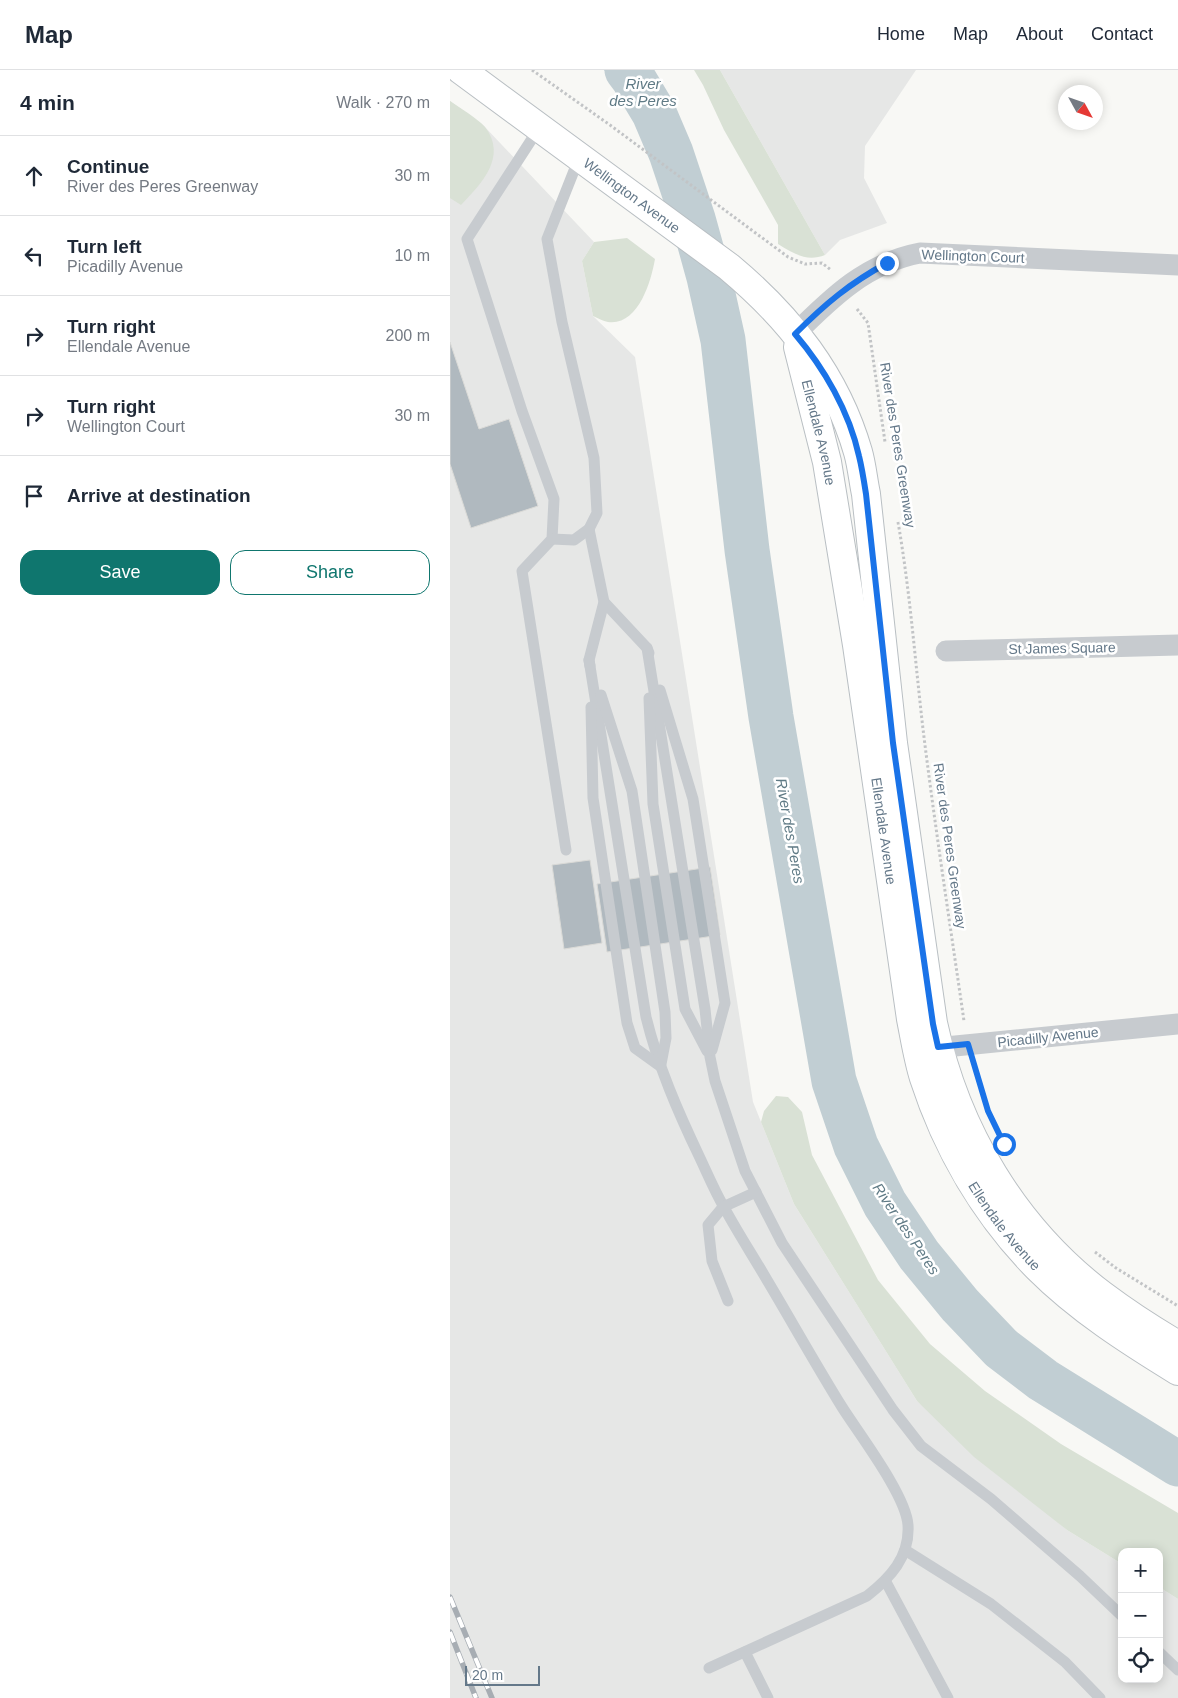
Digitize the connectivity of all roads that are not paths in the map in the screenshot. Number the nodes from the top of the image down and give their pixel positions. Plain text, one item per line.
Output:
1 (461, 70) edge
2 (538, 128) junction
3 (580, 158) junction
4 (1178, 265) edge
5 (793, 331) junction
6 (588, 529) junction
7 (552, 539) junction
8 (604, 602) junction
9 (1178, 645) edge
10 (647, 648) junction
11 (946, 650) dead end
12 (589, 660) junction
13 (566, 850) dead end
14 (1178, 1024) edge
15 (928, 1048) junction
16 (710, 1057) junction
17 (660, 1066) junction
18 (756, 1192) junction
19 (723, 1207) junction
20 (728, 1301) dead end
21 (1178, 1345) edge
22 (1178, 1371) edge
23 (906, 1550) junction
24 (886, 1582) junction
25 (1118, 1612) edge
26 (745, 1652) junction
27 (1163, 1656) edge
28 (709, 1668) dead end
29 (1178, 1670) edge
30 (768, 1698) edge
31 (948, 1698) edge
32 (1100, 1698) edge

1 - 2 main road, Wellington Avenue
2 - 3 main road, Wellington Avenue
2 - 7 lane
3 - 5 main road, Wellington Avenue
3 - 6 lane
4 - 5 street, Wellington Court
5 - 15 main road, Ellendale Avenue
6 - 7 lane
6 - 8 lane
7 - 13 lane
8 - 10 lane
8 - 12 lane
9 - 11 street, St James Square
10 - 16 lane
10 - 16 lane
10 - 16 lane
12 - 17 lane
12 - 17 lane
12 - 17 lane
14 - 15 street, Picadilly Avenue
15 - 21 main road, Ellendale Avenue
15 - 22 main road, Ellendale Avenue
16 - 18 lane
17 - 19 lane
18 - 19 lane
18 - 25 lane
19 - 20 lane
19 - 23 lane
23 - 24 lane
23 - 32 lane
24 - 26 lane
24 - 31 lane
26 - 28 lane
26 - 30 lane
27 - 29 lane

